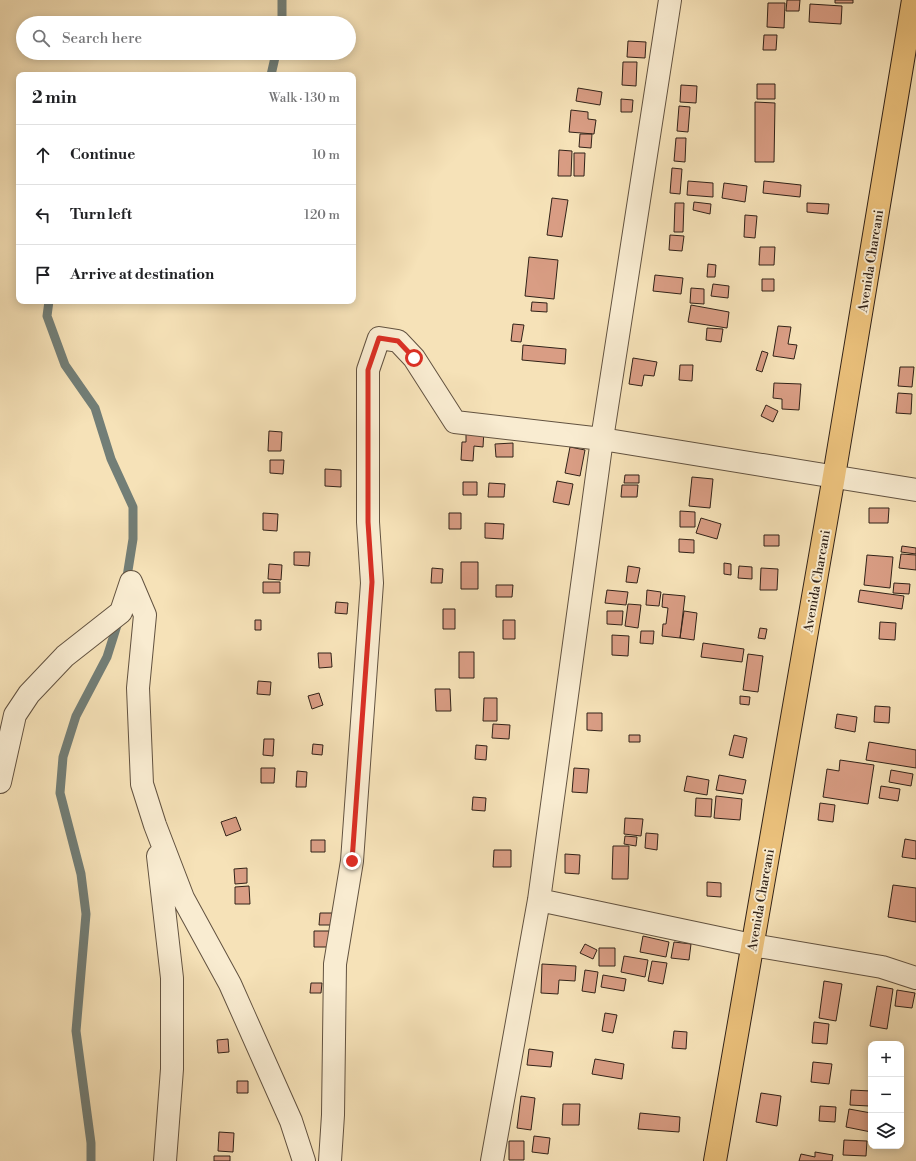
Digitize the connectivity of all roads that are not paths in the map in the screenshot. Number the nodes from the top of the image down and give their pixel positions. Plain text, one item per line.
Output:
1 (670, 0) edge
2 (913, 0) edge
3 (913, 26) edge
4 (602, 439) junction
5 (834, 476) junction
6 (916, 490) edge
7 (0, 782) edge
8 (155, 825) junction
9 (539, 900) junction
10 (752, 945) junction
11 (916, 978) edge
12 (165, 1161) edge
13 (304, 1161) edge
14 (330, 1161) edge
15 (492, 1161) edge
16 (715, 1161) edge

1 - 4 street
2 - 3 main road, Avenida Charcani
3 - 5 main road, Avenida Charcani
4 - 5 street
4 - 9 street
4 - 14 street
5 - 6 street
5 - 10 main road, Avenida Charcani
7 - 8 street
8 - 12 street
8 - 13 street
9 - 10 street
9 - 15 street
10 - 11 street
10 - 16 main road, Avenida Charcani

